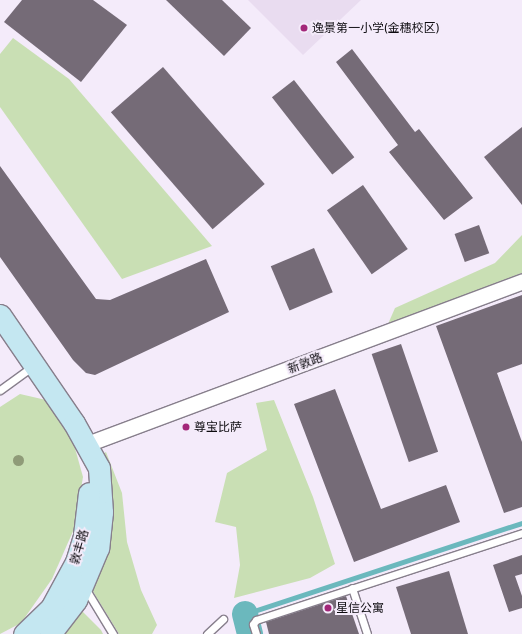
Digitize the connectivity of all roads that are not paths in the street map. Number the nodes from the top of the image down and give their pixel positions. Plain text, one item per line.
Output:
1 (522, 281) edge
2 (0, 315) edge
3 (34, 365) junction
4 (0, 390) edge
5 (87, 444) junction
6 (522, 533) edge
7 (84, 586) junction
8 (352, 588) junction
9 (223, 619) dead end
10 (24, 634) edge
11 (50, 634) edge
12 (113, 634) edge
13 (207, 634) edge
14 (256, 634) edge
15 (367, 634) edge

1 - 5 street, 新敦路
2 - 3 street, 敦丰路
3 - 4 lane
3 - 5 street, 敦丰路
5 - 7 street, 敦丰路
5 - 10 street, 敦丰路
6 - 8 lane
7 - 11 street, 敦丰路
7 - 12 lane
8 - 14 lane
8 - 15 lane
9 - 13 lane

